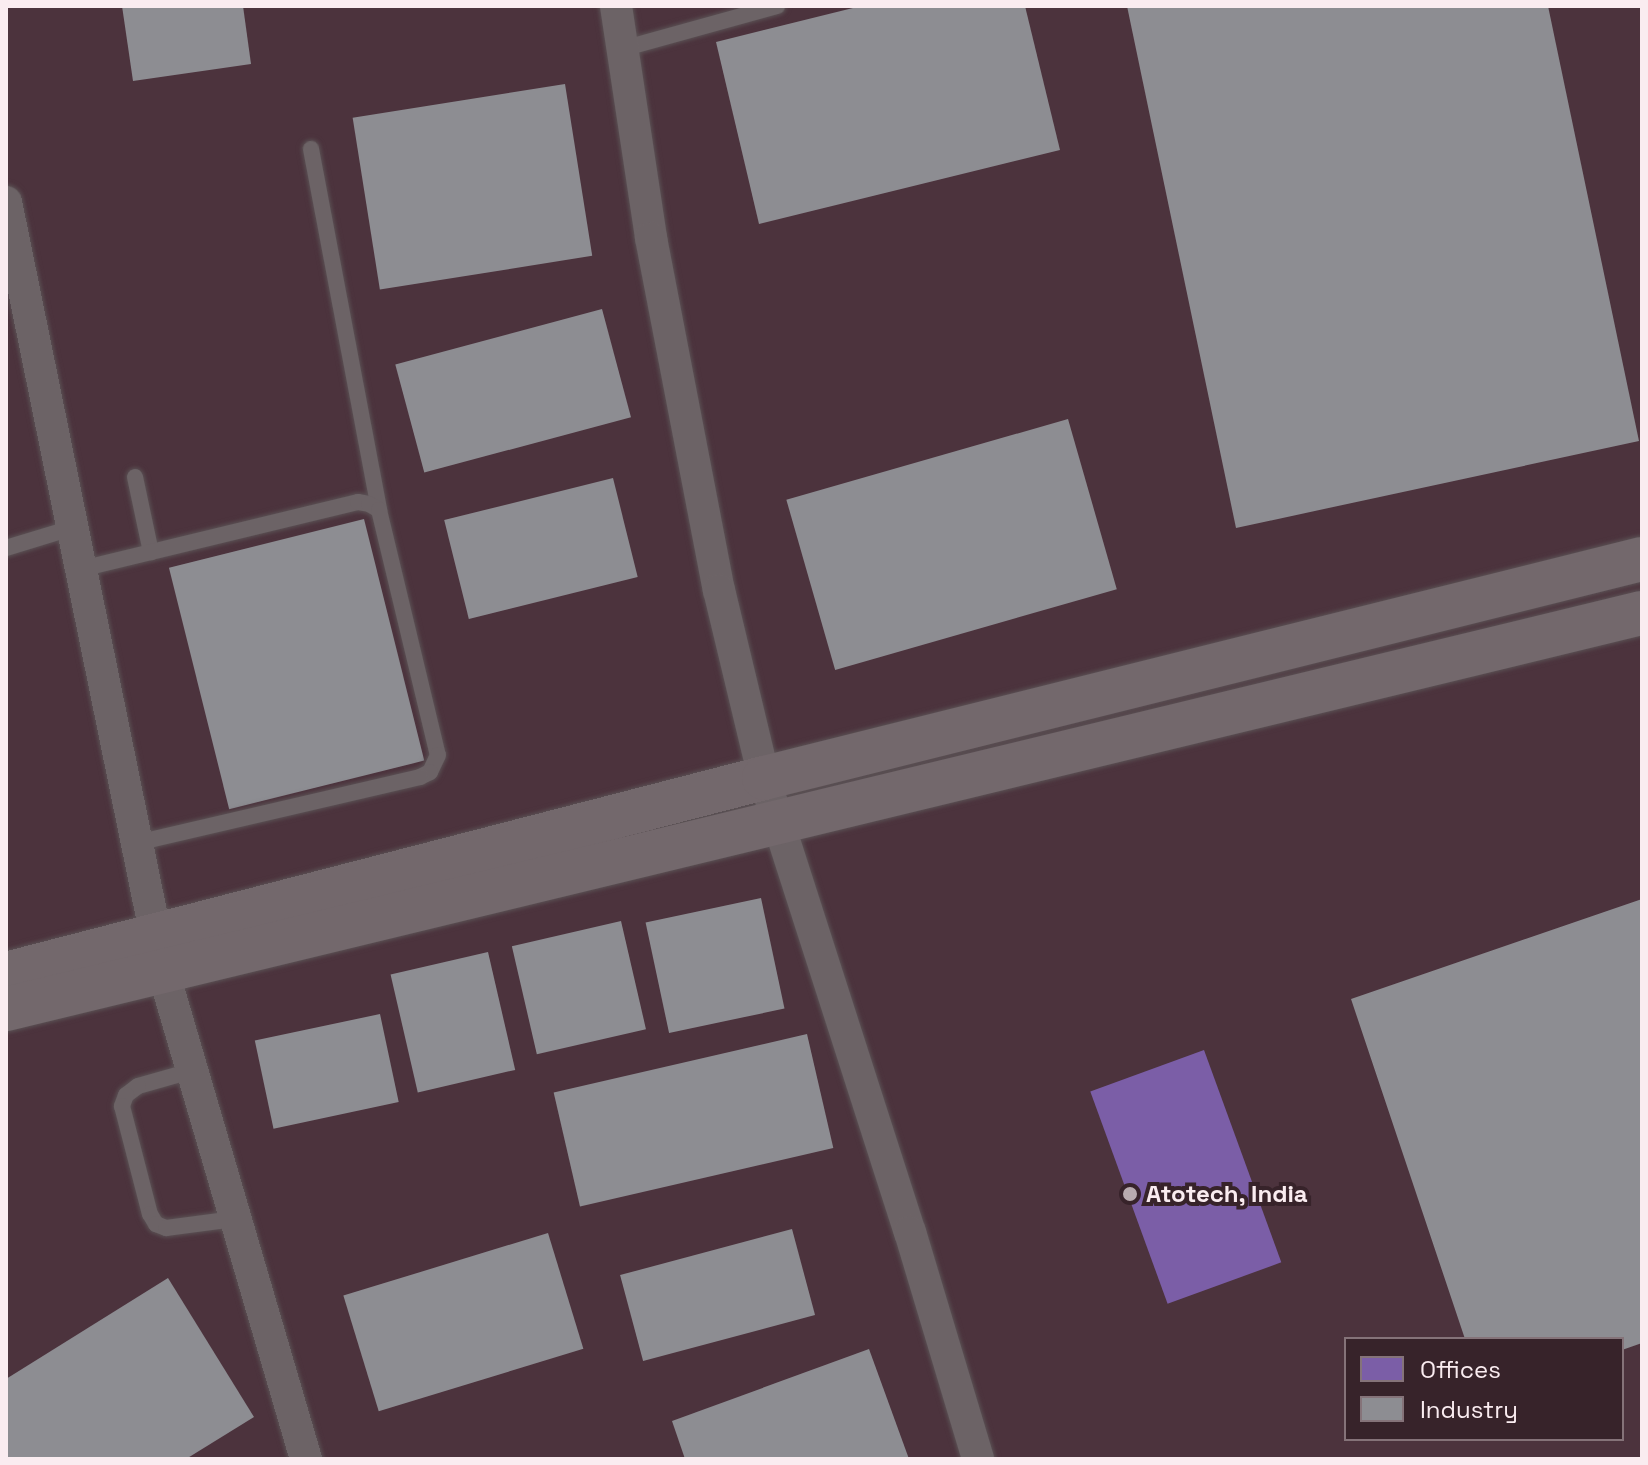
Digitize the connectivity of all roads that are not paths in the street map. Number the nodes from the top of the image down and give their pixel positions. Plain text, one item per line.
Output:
1 (616, 6) edge
2 (777, 6) edge
3 (622, 49) junction
4 (311, 149) dead end
5 (8, 222) edge
6 (135, 477) dead end
7 (379, 510) junction
8 (72, 528) junction
9 (6, 548) edge
10 (151, 552) junction
11 (1642, 559) edge
12 (81, 569) junction
13 (1642, 614) edge
14 (764, 778) junction
15 (780, 822) junction
16 (136, 843) junction
17 (159, 953) junction
18 (6, 974) edge
19 (6, 1009) edge
20 (191, 1071) junction
21 (234, 1219) junction
22 (306, 1459) edge
23 (978, 1459) edge

1 - 3 street
2 - 3 lane
3 - 14 street
4 - 7 lane
5 - 8 street
6 - 10 lane
7 - 10 lane
7 - 16 lane
8 - 9 lane
8 - 12 street
10 - 12 lane
11 - 14 street
12 - 16 street
13 - 15 street
14 - 15 street
14 - 17 street
15 - 17 street
15 - 23 street
16 - 17 street
17 - 18 street
17 - 19 street
17 - 20 street
20 - 21 street
20 - 21 lane
21 - 22 street

